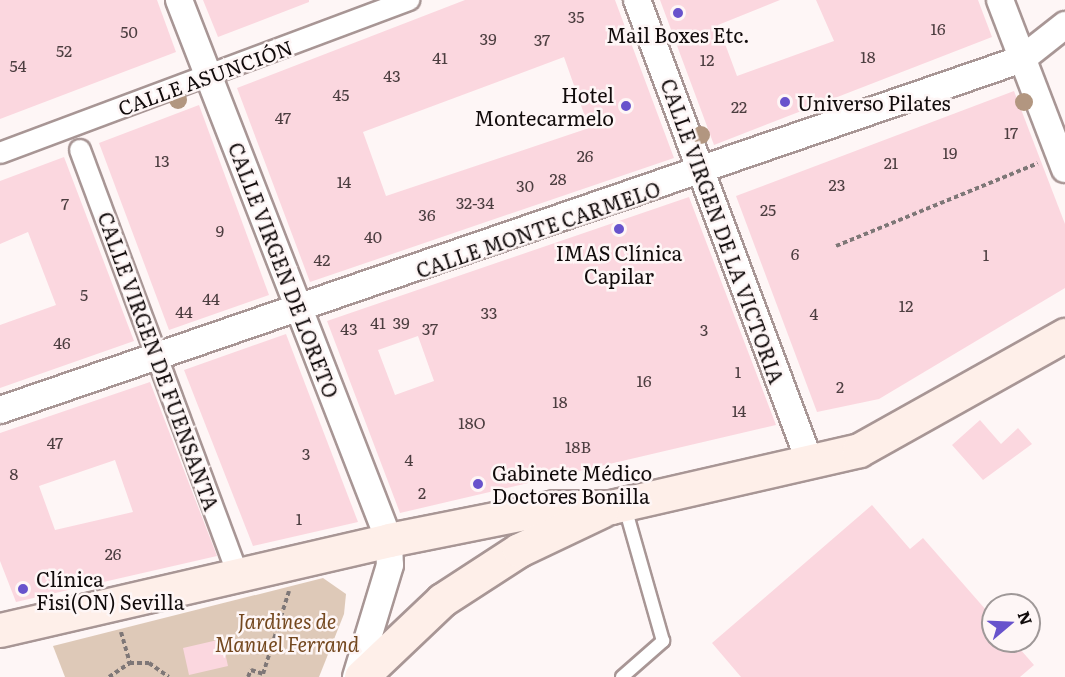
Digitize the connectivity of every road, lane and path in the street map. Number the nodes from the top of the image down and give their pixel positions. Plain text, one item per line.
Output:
1 (180, 0) edge
2 (409, 0) edge
3 (637, 0) edge
4 (1000, 0) edge
5 (1065, 25) edge
6 (1022, 59) junction
7 (210, 77) junction
8 (80, 150) dead end
9 (0, 153) edge
10 (1062, 162) edge
11 (700, 173) junction
12 (836, 246) dead end
13 (299, 310) junction
14 (1065, 334) edge
15 (160, 357) junction
16 (0, 410) edge
17 (809, 461) junction
18 (617, 505) junction
19 (389, 540) junction
20 (237, 573) junction
21 (288, 585) dead end
22 (120, 628) dead end
23 (0, 630) edge
24 (130, 663) junction
25 (109, 677) edge
26 (169, 677) edge
27 (248, 677) edge
28 (356, 677) edge
29 (361, 677) edge
30 (622, 677) edge

1 - 7 street, CALLE VIRGEN DE LORETO
2 - 7 street, CALLE ASUNCIÓN
3 - 11 street, CALLE VIRGEN DE LA VICTORIA
4 - 6 street
5 - 6 street, CALLE MONTE CARMELO
6 - 10 street
6 - 11 street, CALLE MONTE CARMELO
7 - 9 street, CALLE ASUNCIÓN
7 - 13 street, CALLE VIRGEN DE LORETO
8 - 15 street, CALLE VIRGEN DE FUENSANTA
10 - 12 path
11 - 13 street, CALLE MONTE CARMELO
11 - 17 street, CALLE VIRGEN DE LA VICTORIA
13 - 15 street, CALLE MONTE CARMELO
13 - 19 street, CALLE VIRGEN DE LORETO
14 - 17 main road
15 - 16 street, CALLE MONTE CARMELO
15 - 20 street, CALLE VIRGEN DE FUENSANTA
17 - 18 main road
18 - 19 main road
18 - 29 main road
18 - 30 lane
19 - 20 main road
19 - 28 street
20 - 23 main road
21 - 27 path
22 - 24 path
24 - 25 path
24 - 26 path

